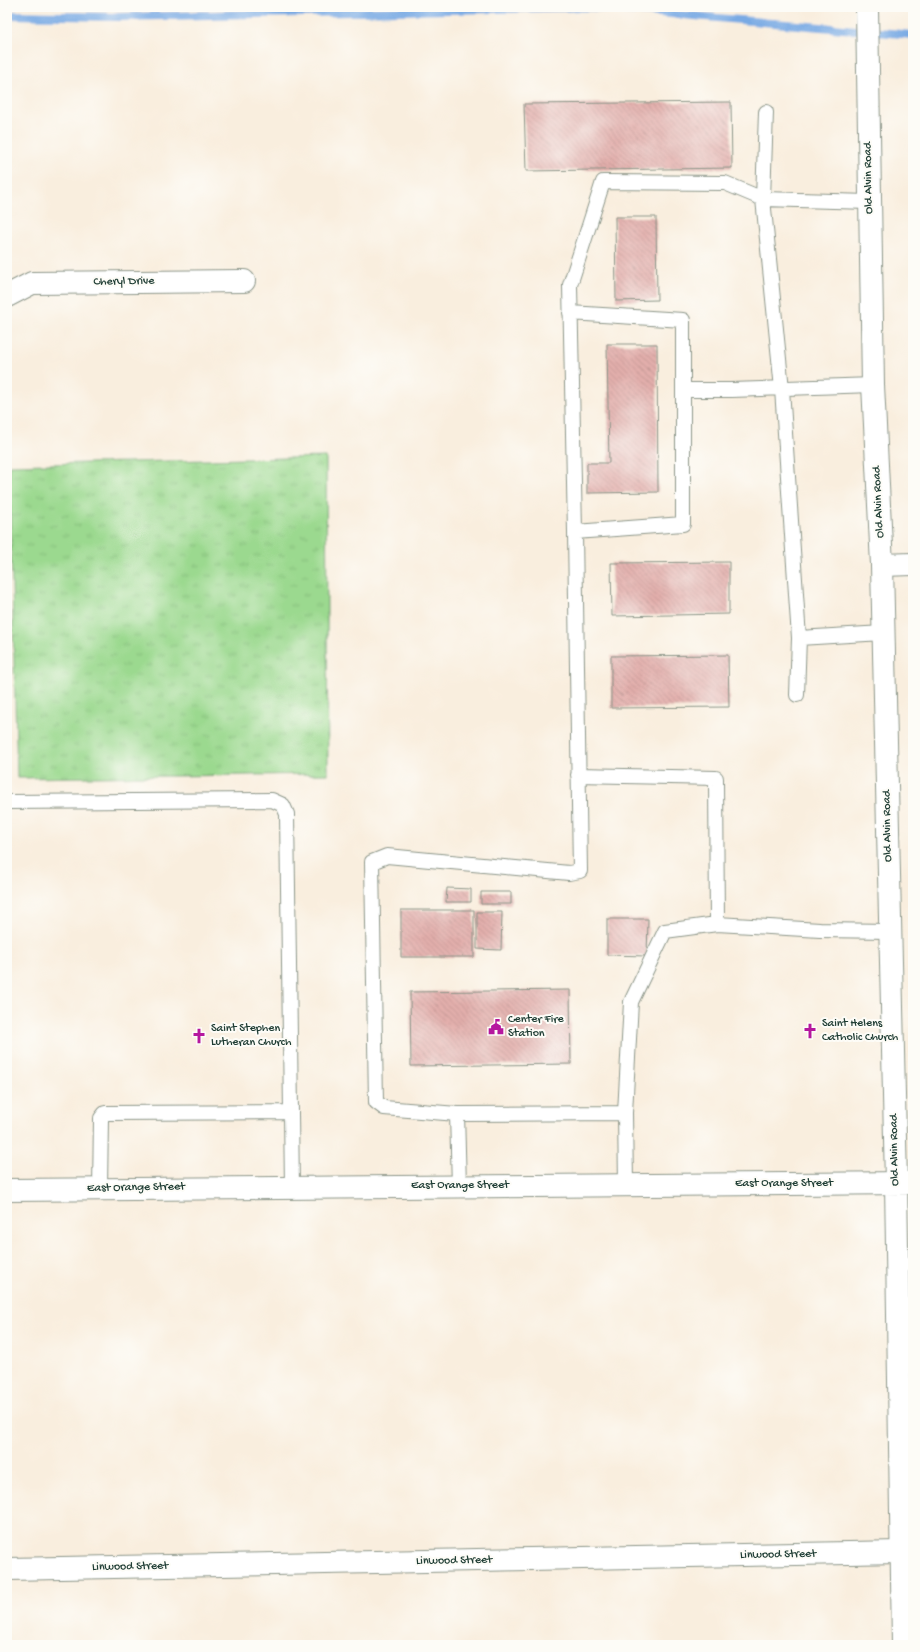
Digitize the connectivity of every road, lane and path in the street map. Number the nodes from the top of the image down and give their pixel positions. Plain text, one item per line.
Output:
1 (867, 7) edge
2 (766, 112) dead end
3 (763, 199) junction
4 (869, 202) junction
5 (244, 281) dead end
6 (7, 296) edge
7 (570, 313) junction
8 (873, 386) junction
9 (782, 389) junction
10 (683, 390) junction
11 (575, 532) junction
12 (913, 564) edge
13 (882, 565) junction
14 (883, 633) junction
15 (799, 638) junction
16 (797, 695) dead end
17 (578, 775) junction
18 (7, 802) edge
19 (717, 924) junction
20 (890, 931) junction
21 (291, 1112) junction
22 (457, 1114) junction
23 (625, 1114) junction
24 (904, 1183) edge
25 (626, 1185) junction
26 (459, 1186) junction
27 (292, 1187) junction
28 (100, 1189) junction
29 (7, 1190) edge
30 (901, 1552) junction
31 (7, 1569) edge
32 (903, 1645) edge

1 - 4 street, Old Alvin Road
2 - 3 lane
3 - 4 lane
3 - 7 lane
3 - 9 lane
4 - 8 street, Old Alvin Road
5 - 6 street, Cheryl Drive
7 - 10 lane
7 - 11 lane
8 - 9 lane
8 - 13 street, Old Alvin Road
9 - 10 lane
9 - 15 lane
10 - 11 lane
11 - 17 lane
12 - 13 street
13 - 14 street, Old Alvin Road
14 - 15 lane
14 - 20 street, Old Alvin Road
15 - 16 lane
17 - 19 lane
17 - 22 lane
18 - 21 lane
19 - 20 lane
19 - 23 lane
20 - 24 street, Old Alvin Road
21 - 27 lane
21 - 28 lane
22 - 23 lane
22 - 26 lane
23 - 25 lane
24 - 25 street, East Orange Street
24 - 30 street, Old Alvin Road
25 - 26 street, East Orange Street
26 - 27 street, East Orange Street
27 - 28 street, East Orange Street
28 - 29 street, East Orange Street
30 - 31 street, Linwood Street
30 - 32 street, Old Alvin Road

